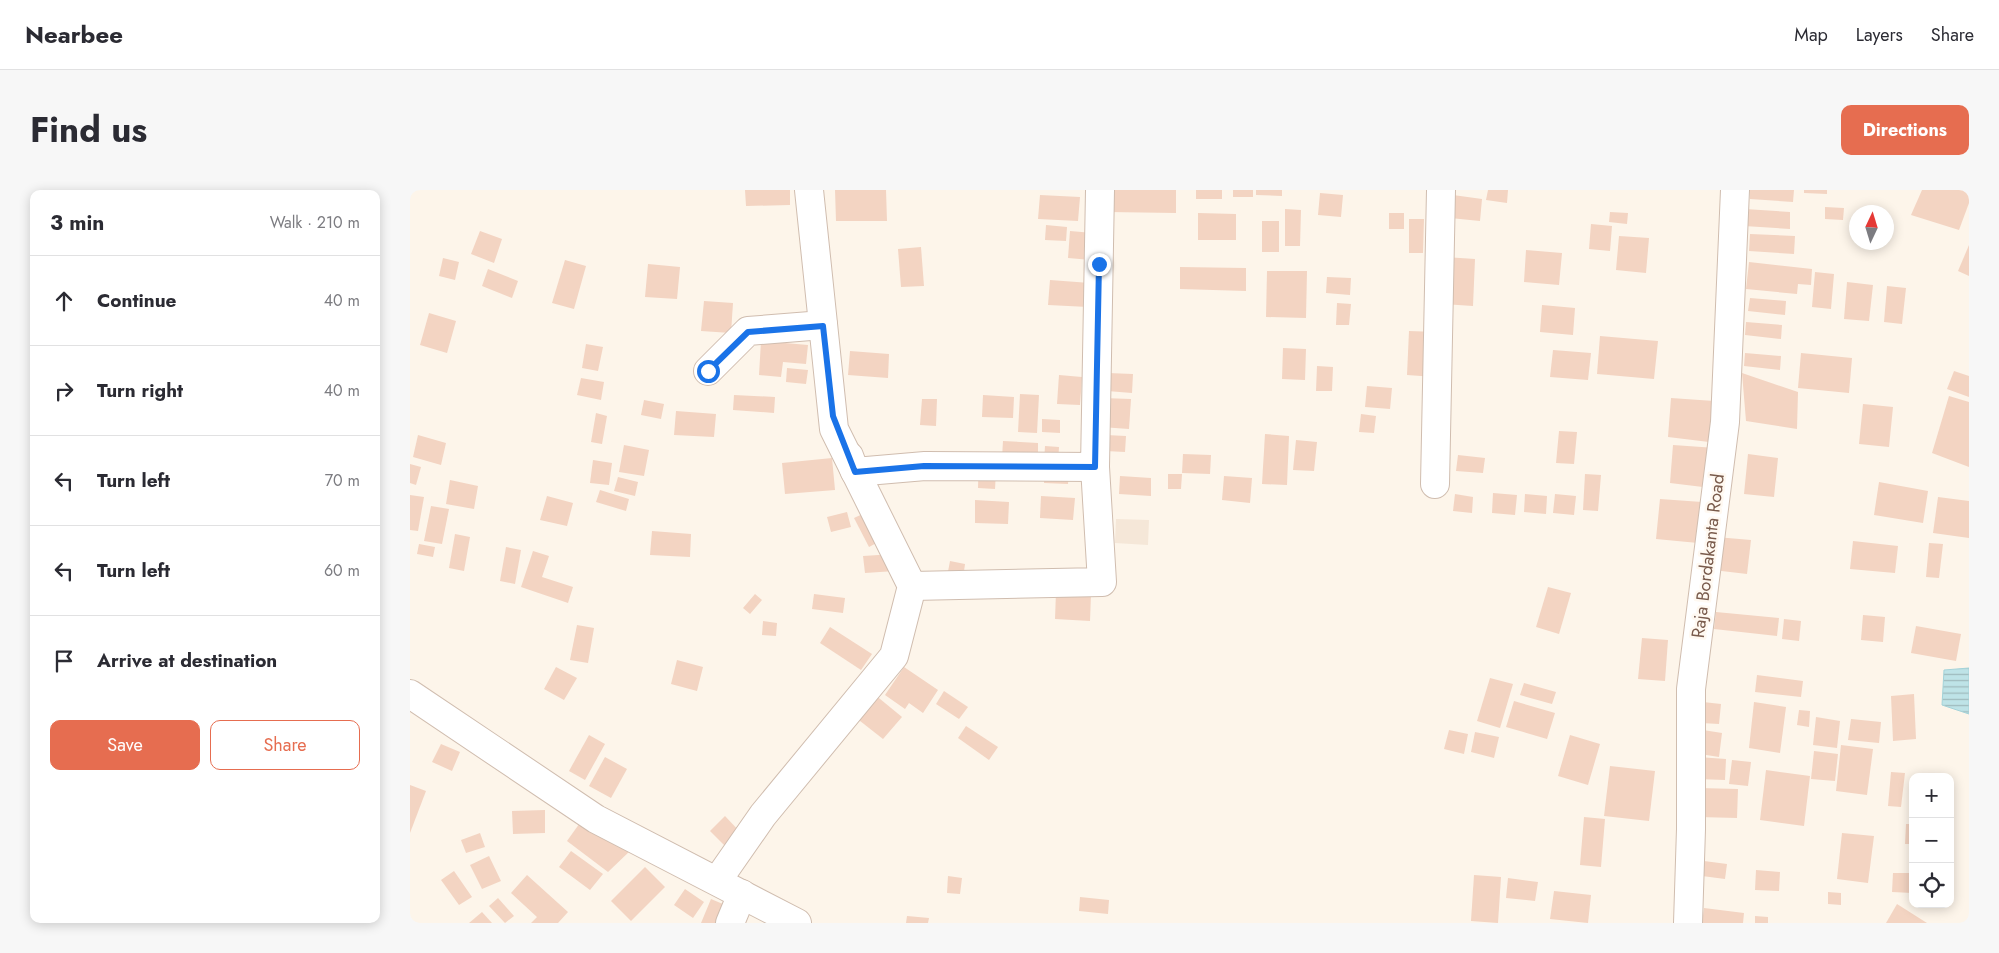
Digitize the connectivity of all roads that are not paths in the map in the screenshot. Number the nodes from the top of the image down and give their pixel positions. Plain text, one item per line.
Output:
1 (809, 190) edge
2 (1100, 190) edge
3 (1441, 190) edge
4 (1736, 190) edge
5 (823, 326) junction
6 (708, 371) dead end
7 (1095, 467) junction
8 (855, 472) junction
9 (1435, 484) dead end
10 (912, 586) junction
11 (410, 694) edge
12 (717, 881) junction
13 (742, 894) junction
14 (730, 923) edge
15 (797, 923) edge
16 (1688, 923) edge

1 - 5 street
2 - 7 street
3 - 9 street
4 - 16 street, Raja Bordakanta Road
5 - 6 street
5 - 8 street
7 - 8 street
7 - 10 street
8 - 10 street
10 - 12 street
11 - 12 street
12 - 13 street
13 - 14 street
13 - 15 street

